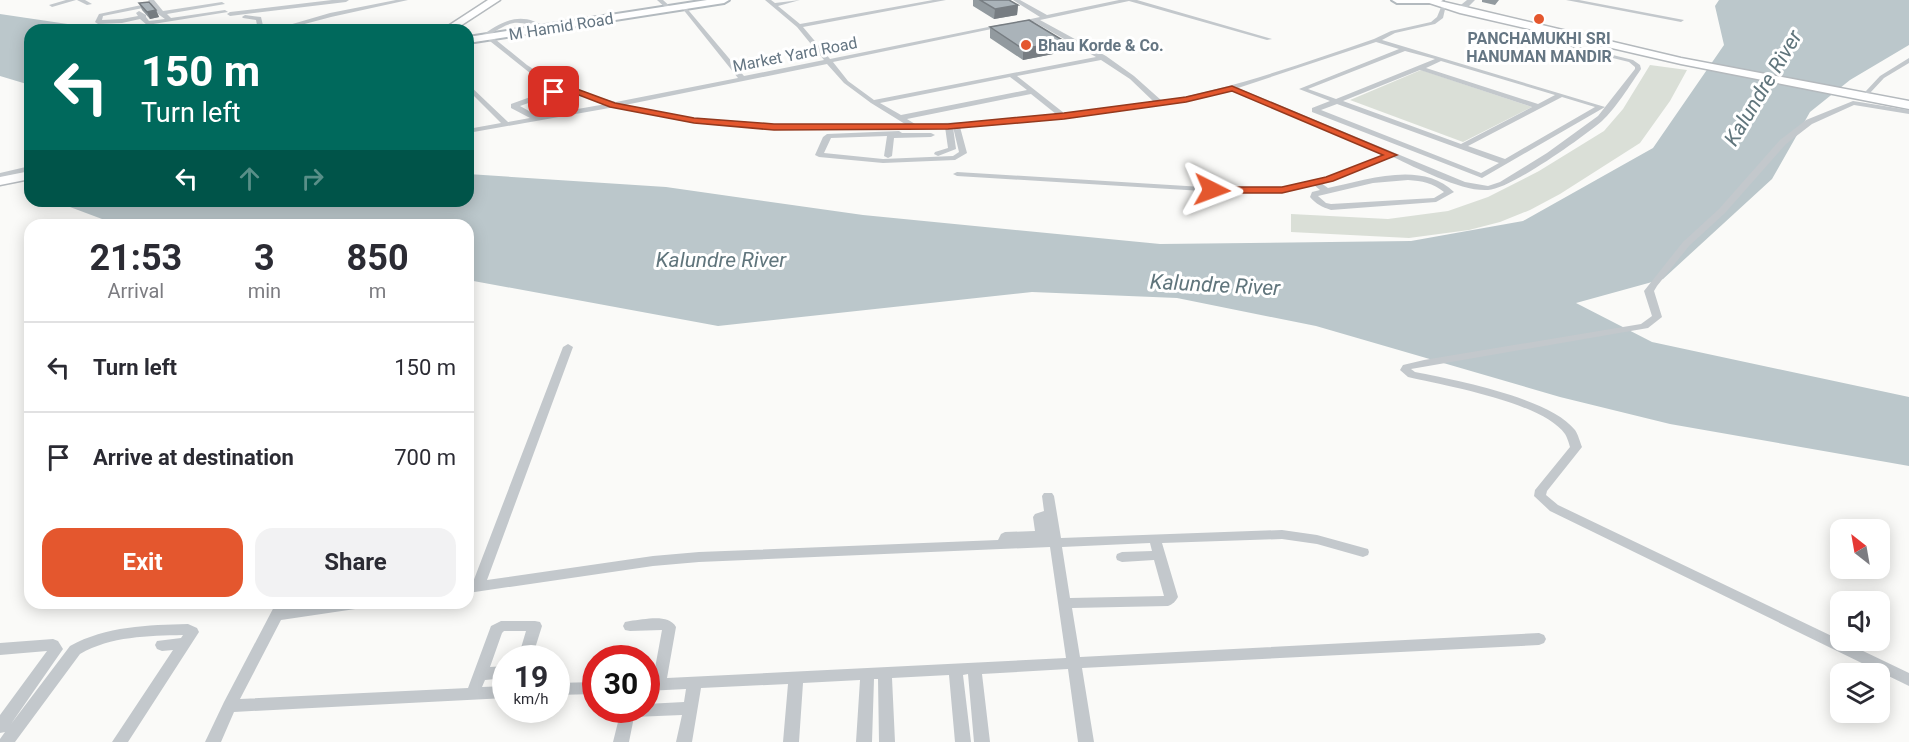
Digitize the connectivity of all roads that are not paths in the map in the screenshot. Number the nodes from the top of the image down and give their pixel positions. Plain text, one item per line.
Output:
1 (73, 0) edge
2 (80, 0) edge
3 (346, 0) edge
4 (405, 0) edge
5 (495, 0) edge
6 (660, 0) edge
7 (797, 0) edge
8 (943, 0) edge
9 (1016, 0) edge
10 (1129, 0) edge
11 (1397, 0) edge
12 (1569, 0) edge
13 (1632, 0) edge
14 (716, 1) edge
15 (225, 2) edge
16 (771, 2) edge
17 (294, 3) edge
18 (323, 3) junction
19 (1444, 3) edge
20 (89, 4) dead end
21 (687, 4) edge
22 (52, 5) dead end
23 (309, 5) junction
24 (156, 8) edge
25 (670, 9) junction
26 (1627, 10) junction
27 (99, 12) dead end
28 (141, 12) junction
29 (313, 12) dead end
30 (228, 13) junction
31 (330, 15) junction
32 (1047, 18) junction
33 (125, 20) junction
34 (170, 20) junction
35 (1035, 20) junction
36 (1681, 20) dead end
37 (128, 24) edge
38 (260, 24) edge
39 (297, 24) edge
40 (457, 24) edge
41 (799, 26) junction
42 (1564, 35) junction
43 (485, 38) junction
44 (474, 39) edge
45 (1269, 39) dead end
46 (1376, 40) junction
47 (1405, 49) junction
48 (1104, 57) junction
49 (1441, 59) junction
50 (1683, 59) junction
51 (1909, 60) edge
52 (830, 62) junction
53 (1420, 68) junction
54 (1013, 76) junction
55 (742, 78) junction
56 (566, 87) junction
57 (1232, 88) junction
58 (1034, 91) junction
59 (1846, 91) junction
60 (474, 92) edge
61 (1868, 92) junction
62 (1561, 95) junction
63 (1909, 99) edge
64 (1338, 101) junction
65 (873, 102) junction
66 (1160, 103) junction
67 (613, 105) junction
68 (1909, 105) edge
69 (568, 107) dead end
70 (1539, 107) junction
71 (1909, 111) edge
72 (529, 114) junction
73 (1064, 116) junction
74 (538, 118) junction
75 (899, 118) junction
76 (506, 124) junction
77 (914, 126) junction
78 (952, 129) junction
79 (474, 130) edge
80 (931, 135) dead end
81 (891, 136) junction
82 (1462, 146) junction
83 (1392, 155) junction
84 (888, 156) junction
85 (1505, 162) junction
86 (957, 174) dead end
87 (22, 175) edge
88 (0, 176) edge
89 (0, 181) edge
90 (1316, 183) junction
91 (1326, 191) junction
92 (568, 347) dead end
93 (1048, 496) dead end
94 (1051, 514) junction
95 (1155, 539) junction
96 (1033, 541) junction
97 (1055, 543) junction
98 (1363, 552) dead end
99 (1160, 555) junction
100 (1122, 557) dead end
101 (474, 584) edge
102 (474, 587) edge
103 (1065, 603) junction
104 (280, 609) edge
105 (630, 626) dead end
106 (1539, 639) dead end
107 (184, 643) junction
108 (162, 645) dead end
109 (529, 645) edge
110 (0, 649) edge
111 (660, 660) edge
112 (1074, 662) junction
113 (974, 667) junction
114 (955, 668) junction
115 (492, 673) edge
116 (885, 673) junction
117 (480, 674) junction
118 (867, 674) junction
119 (796, 677) junction
120 (1909, 680) edge
121 (694, 682) junction
122 (660, 684) edge
123 (492, 692) edge
124 (473, 693) junction
125 (229, 706) junction
126 (690, 708) junction
127 (660, 709) edge
128 (625, 723) edge
129 (0, 727) edge
130 (6, 742) edge
131 (120, 742) edge
132 (213, 742) edge
133 (621, 742) edge
134 (684, 742) edge
135 (791, 742) edge
136 (864, 742) edge
137 (887, 742) edge
138 (963, 742) edge
139 (982, 742) edge
140 (1086, 742) edge

1 - 22 street
2 - 20 street
3 - 18 street
4 - 31 street
5 - 40 main road
6 - 25 street
7 - 16 street
8 - 41 street
9 - 32 street
10 - 32 street, Market Yard Road
10 - 45 street
11 - 19 main road
12 - 26 street
13 - 26 street
14 - 21 main road, M Hamid Road
15 - 24 street
15 - 30 street
16 - 41 street
17 - 23 street
17 - 30 street
18 - 23 street
18 - 31 street
19 - 42 main road
19 - 46 street
19 - 50 main road
21 - 25 main road, M Hamid Road
21 - 55 street
23 - 29 street
24 - 27 street
24 - 28 street
24 - 34 street
25 - 43 main road, M Hamid Road
26 - 36 street
28 - 33 street
28 - 33 street
28 - 34 street
30 - 34 street
30 - 38 street
31 - 39 street
32 - 35 street, Market Yard Road
33 - 37 street
35 - 48 street
35 - 52 street, Market Yard Road
41 - 52 street
42 - 50 main road
42 - 83 street
43 - 44 main road, M Hamid Road
43 - 56 street
46 - 47 street
46 - 57 street
47 - 49 street
47 - 64 street
48 - 54 street
48 - 66 street
49 - 53 street
49 - 62 street
50 - 59 main road
51 - 61 street
52 - 55 street, Market Yard Road
52 - 65 street
53 - 64 street
53 - 70 street
54 - 58 street
54 - 65 street
55 - 67 street, Market Yard Road
56 - 67 street
56 - 72 street
57 - 66 street
57 - 83 street
58 - 73 street
58 - 75 street
59 - 61 main road
59 - 68 main road
60 - 76 street
61 - 63 main road
62 - 70 street
62 - 85 street
64 - 82 street
64 - 85 street
65 - 75 street
66 - 73 street
67 - 74 street, Market Yard Road
67 - 77 street
69 - 72 street
70 - 82 street
71 - 120 street
72 - 74 street
73 - 78 street
74 - 76 street, Market Yard Road
75 - 77 street
76 - 79 street, Market Yard Road
77 - 78 street
78 - 78 street
78 - 84 street
80 - 81 street
81 - 84 street
81 - 84 street
82 - 85 street
83 - 90 street
86 - 90 street
87 - 88 street
87 - 89 main road
90 - 91 street
91 - 91 street
92 - 101 street
93 - 94 street
94 - 96 street
94 - 97 street
95 - 97 street
95 - 98 street
95 - 99 street
96 - 97 street
96 - 102 street
97 - 103 street
99 - 100 street
99 - 103 street
103 - 112 street
104 - 125 street
105 - 111 street
106 - 112 street
107 - 108 street
107 - 130 street
107 - 131 street
109 - 117 street
110 - 129 street
112 - 113 street
112 - 140 street
113 - 114 street
113 - 139 street
114 - 116 street
114 - 138 street
115 - 117 street
116 - 118 street
116 - 137 street
117 - 124 street
118 - 119 street
118 - 136 street
119 - 121 street
119 - 135 street
121 - 122 street
121 - 126 street
123 - 124 street
124 - 125 street
125 - 132 street
126 - 127 street
126 - 134 street
128 - 133 street

